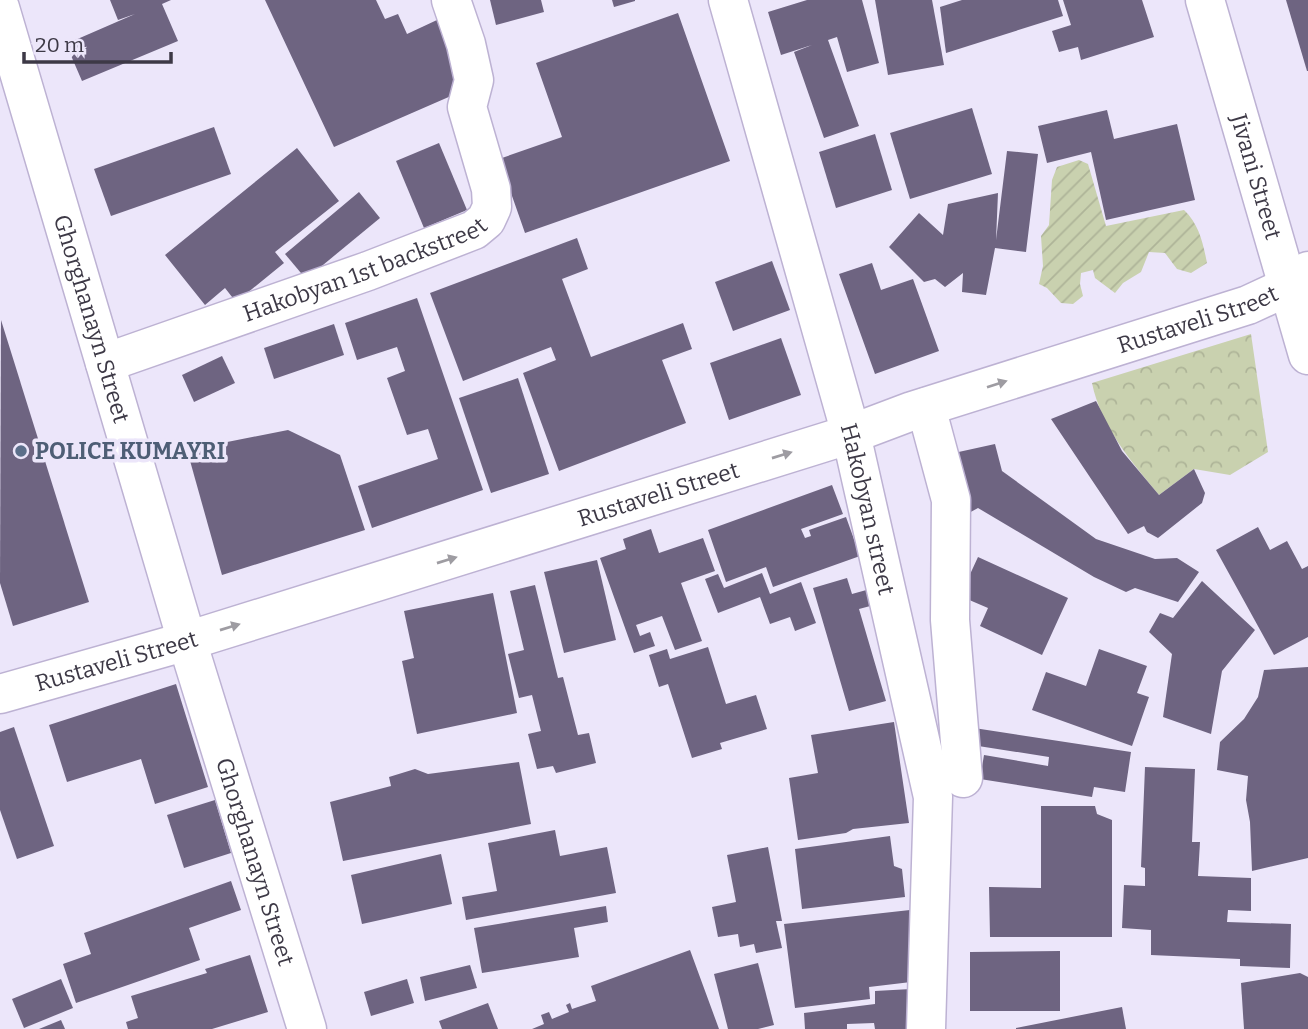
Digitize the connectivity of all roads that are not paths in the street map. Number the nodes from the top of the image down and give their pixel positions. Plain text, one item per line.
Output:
1 (451, 0) edge
2 (728, 0) edge
3 (1205, 0) edge
4 (0, 8) edge
5 (1297, 279) edge
6 (1308, 355) edge
7 (105, 363) junction
8 (926, 407) junction
9 (851, 434) junction
10 (187, 641) junction
11 (0, 694) edge
12 (963, 778) dead end
13 (307, 1029) edge
14 (926, 1029) edge

1 - 7 street, Hakobyan 1st backstreet
2 - 9 street, Hakobyan street
3 - 5 street, Jivani Street
4 - 7 street, Ghorghanayn Street
5 - 6 street, Jivani Street
8 -> 5 street, Rustaveli Street
7 - 10 street, Ghorghanayn Street
8 - 9 street, Rustaveli Street
8 - 12 street
10 -> 9 street, Rustaveli Street
9 - 14 street, Hakobyan street
10 - 11 street, Rustaveli Street
10 - 13 street, Ghorghanayn Street

